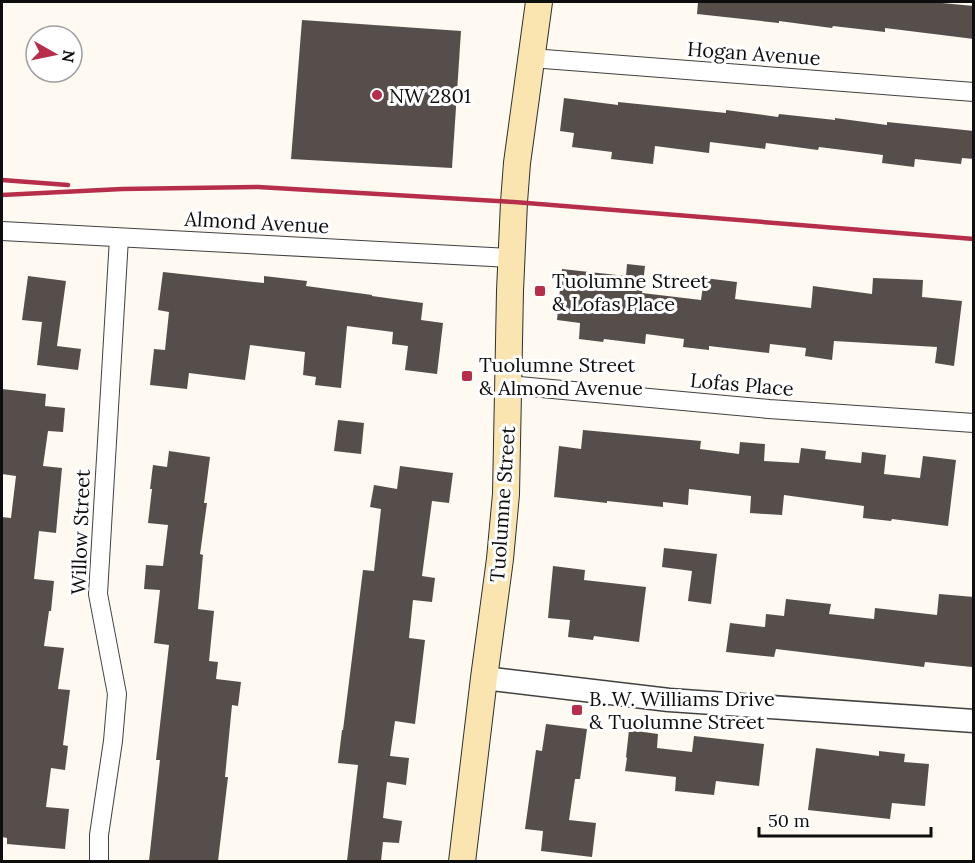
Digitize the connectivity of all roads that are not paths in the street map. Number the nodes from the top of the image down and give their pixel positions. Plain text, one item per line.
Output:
1 (539, 2) edge
2 (531, 58) junction
3 (974, 92) edge
4 (2, 231) edge
5 (119, 238) junction
6 (511, 258) junction
7 (508, 385) junction
8 (974, 423) edge
9 (484, 678) junction
10 (974, 721) edge
11 (99, 861) edge
12 (462, 861) edge

1 - 2 main road, Tuolumne Street
2 - 3 street, Hogan Avenue
2 - 6 main road, Tuolumne Street
4 - 5 street, Almond Avenue
5 - 6 street, Almond Avenue
5 - 11 street, Willow Street
6 - 7 main road, Tuolumne Street
7 - 8 street, Lofas Place
7 - 9 main road, Tuolumne Street
9 - 10 street
9 - 12 main road, Tuolumne Street

